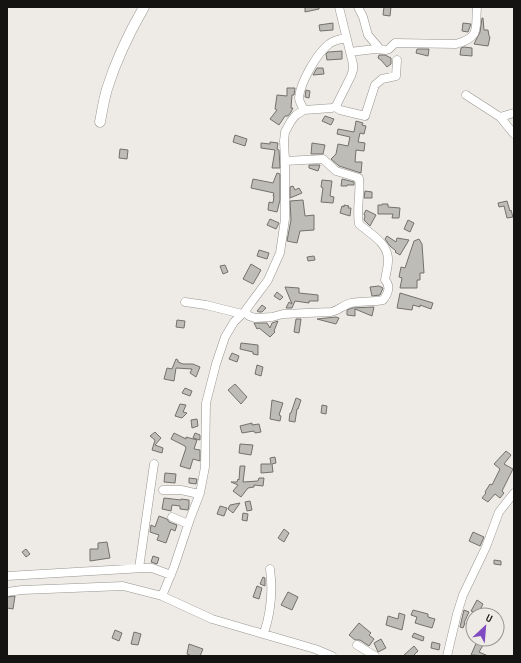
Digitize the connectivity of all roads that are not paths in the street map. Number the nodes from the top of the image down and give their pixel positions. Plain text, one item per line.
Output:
1 (144, 7) edge
2 (339, 7) edge
3 (358, 7) edge
4 (477, 7) edge
5 (346, 38) junction
6 (380, 50) junction
7 (350, 52) junction
8 (397, 60) dead end
9 (466, 95) dead end
10 (335, 107) junction
11 (304, 110) junction
12 (514, 113) edge
13 (500, 117) junction
14 (100, 122) dead end
15 (514, 134) edge
16 (285, 161) junction
17 (185, 302) dead end
18 (243, 312) junction
19 (154, 464) dead end
20 (163, 490) dead end
21 (514, 493) edge
22 (199, 494) junction
23 (172, 517) dead end
24 (188, 524) junction
25 (139, 568) junction
26 (270, 569) dead end
27 (7, 576) edge
28 (170, 577) junction
29 (7, 592) edge
30 (162, 595) junction
31 (264, 631) junction
32 (357, 645) dead end
33 (332, 656) edge
34 (375, 656) edge
35 (447, 656) edge

1 - 14 main road
2 - 5 street
3 - 6 street
4 - 6 street
5 - 7 street
5 - 11 street
6 - 7 street
7 - 10 street
8 - 10 street
9 - 13 street
10 - 11 street
11 - 16 street
12 - 13 street
13 - 15 street
16 - 18 street
16 - 18 street
17 - 18 street
18 - 22 street
19 - 25 street
20 - 22 street
21 - 35 street
22 - 24 street
23 - 24 street
24 - 28 street
25 - 27 street
25 - 28 street
26 - 31 street
28 - 30 street
29 - 30 street
30 - 31 street
31 - 33 street
32 - 34 street

